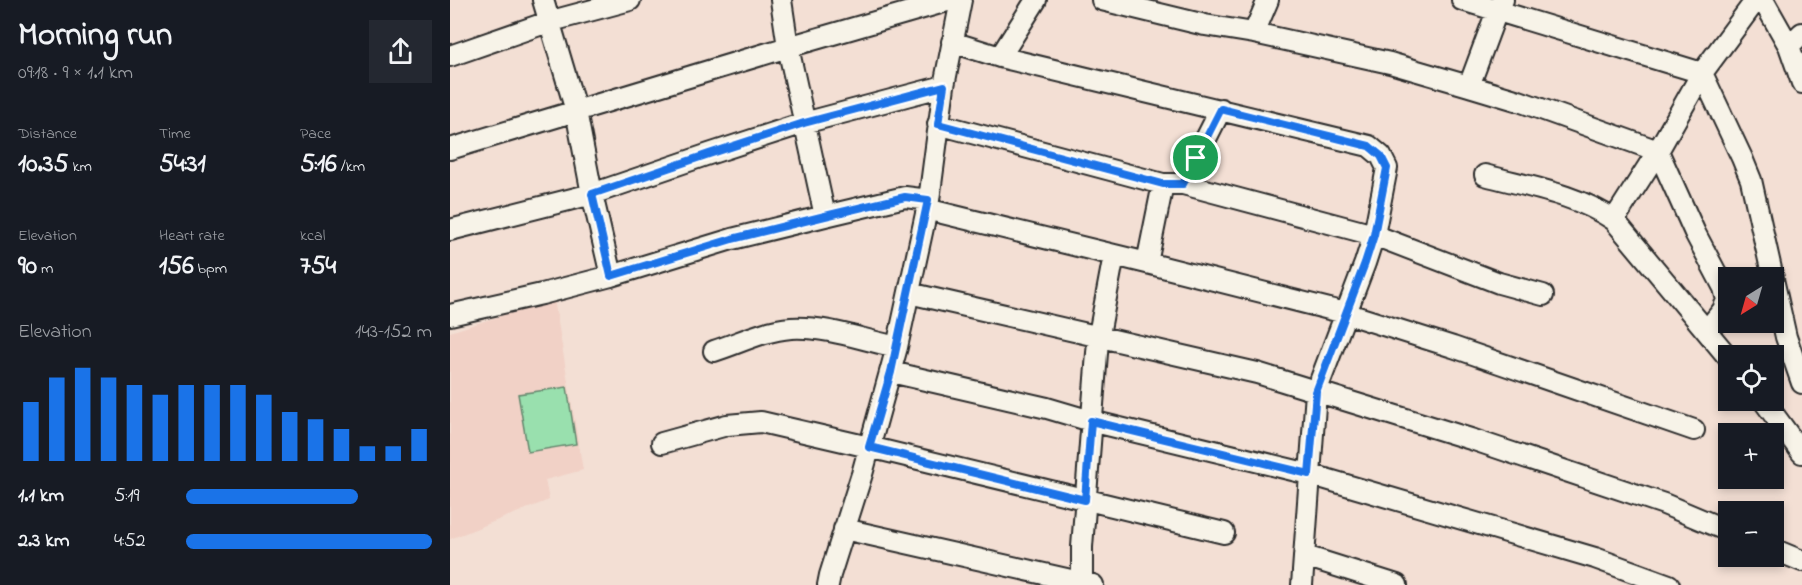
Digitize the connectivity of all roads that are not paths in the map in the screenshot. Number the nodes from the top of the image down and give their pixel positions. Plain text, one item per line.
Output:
1 (543, 0) edge
2 (630, 0) edge
3 (781, 0) edge
4 (951, 0) edge
5 (962, 0) edge
6 (1036, 0) edge
7 (1102, 0) edge
8 (1268, 0) edge
9 (1462, 0) edge
10 (1756, 0) edge
11 (1763, 0) edge
12 (1500, 6) edge
13 (548, 22) junction
14 (1254, 33) junction
15 (1795, 40) edge
16 (952, 42) junction
17 (788, 47) junction
18 (450, 56) edge
19 (1000, 57) junction
20 (1702, 73) junction
21 (1802, 83) edge
22 (944, 86) junction
23 (1469, 86) junction
24 (1221, 109) junction
25 (576, 111) junction
26 (804, 123) junction
27 (938, 124) junction
28 (450, 149) edge
29 (1658, 151) junction
30 (1485, 175) dead end
31 (1163, 184) junction
32 (1183, 184) junction
33 (592, 194) junction
34 (927, 205) junction
35 (825, 216) junction
36 (1614, 220) junction
37 (450, 230) edge
38 (1374, 235) junction
39 (1114, 255) junction
40 (1147, 263) junction
41 (1770, 267) edge
42 (611, 276) junction
43 (909, 293) junction
44 (1542, 295) dead end
45 (1345, 313) junction
46 (450, 315) edge
47 (1784, 329) edge
48 (1707, 330) junction
49 (1099, 335) junction
50 (1719, 345) edge
51 (897, 347) junction
52 (714, 351) dead end
53 (891, 372) junction
54 (1802, 383) edge
55 (1316, 392) junction
56 (1771, 411) edge
57 (1091, 421) junction
58 (1694, 430) dead end
59 (662, 443) dead end
60 (869, 447) junction
61 (1802, 453) edge
62 (1309, 474) junction
63 (1085, 500) junction
64 (1718, 527) edge
65 (844, 529) junction
66 (1224, 533) dead end
67 (1784, 554) edge
68 (1305, 556) junction
69 (1802, 561) edge
70 (1086, 584) edge
71 (828, 585) edge
72 (1302, 585) edge
73 (1397, 585) edge
74 (1669, 585) edge

1 - 13 street
2 - 13 street
3 - 17 street
4 - 17 street
5 - 16 street
6 - 19 street
7 - 14 street
8 - 14 street
9 - 12 street
10 - 20 street
11 - 15 street
12 - 20 street
12 - 23 street
13 - 18 street
13 - 25 street
14 - 23 street
15 - 21 street
16 - 19 street
16 - 22 street
17 - 25 street
17 - 26 street
19 - 24 street
20 - 29 street
20 - 41 street
22 - 26 street
22 - 27 street
23 - 29 street
24 - 32 street
24 - 38 street
25 - 28 street
25 - 33 street
26 - 33 street
26 - 35 street
27 - 31 street
27 - 34 street
29 - 36 street
29 - 48 street
30 - 36 street
31 - 32 street
31 - 40 street
32 - 38 street
33 - 37 street
33 - 42 street
34 - 35 street
34 - 39 street
34 - 43 street
35 - 42 street
36 - 48 street
38 - 44 street
38 - 45 street
39 - 40 street
39 - 49 street
40 - 45 street
42 - 46 street
43 - 49 street
43 - 51 street
45 - 55 street
45 - 58 street
47 - 54 street
48 - 50 street
49 - 55 street
49 - 57 street
51 - 52 street
51 - 53 street
53 - 57 street
53 - 60 street
55 - 62 street
55 - 64 street
56 - 61 street
57 - 62 street
57 - 63 street
59 - 60 street
60 - 63 street
60 - 65 street
62 - 68 street
62 - 74 street
63 - 66 street
63 - 70 street
65 - 70 street
65 - 71 street
67 - 69 street
68 - 72 street
68 - 73 street

